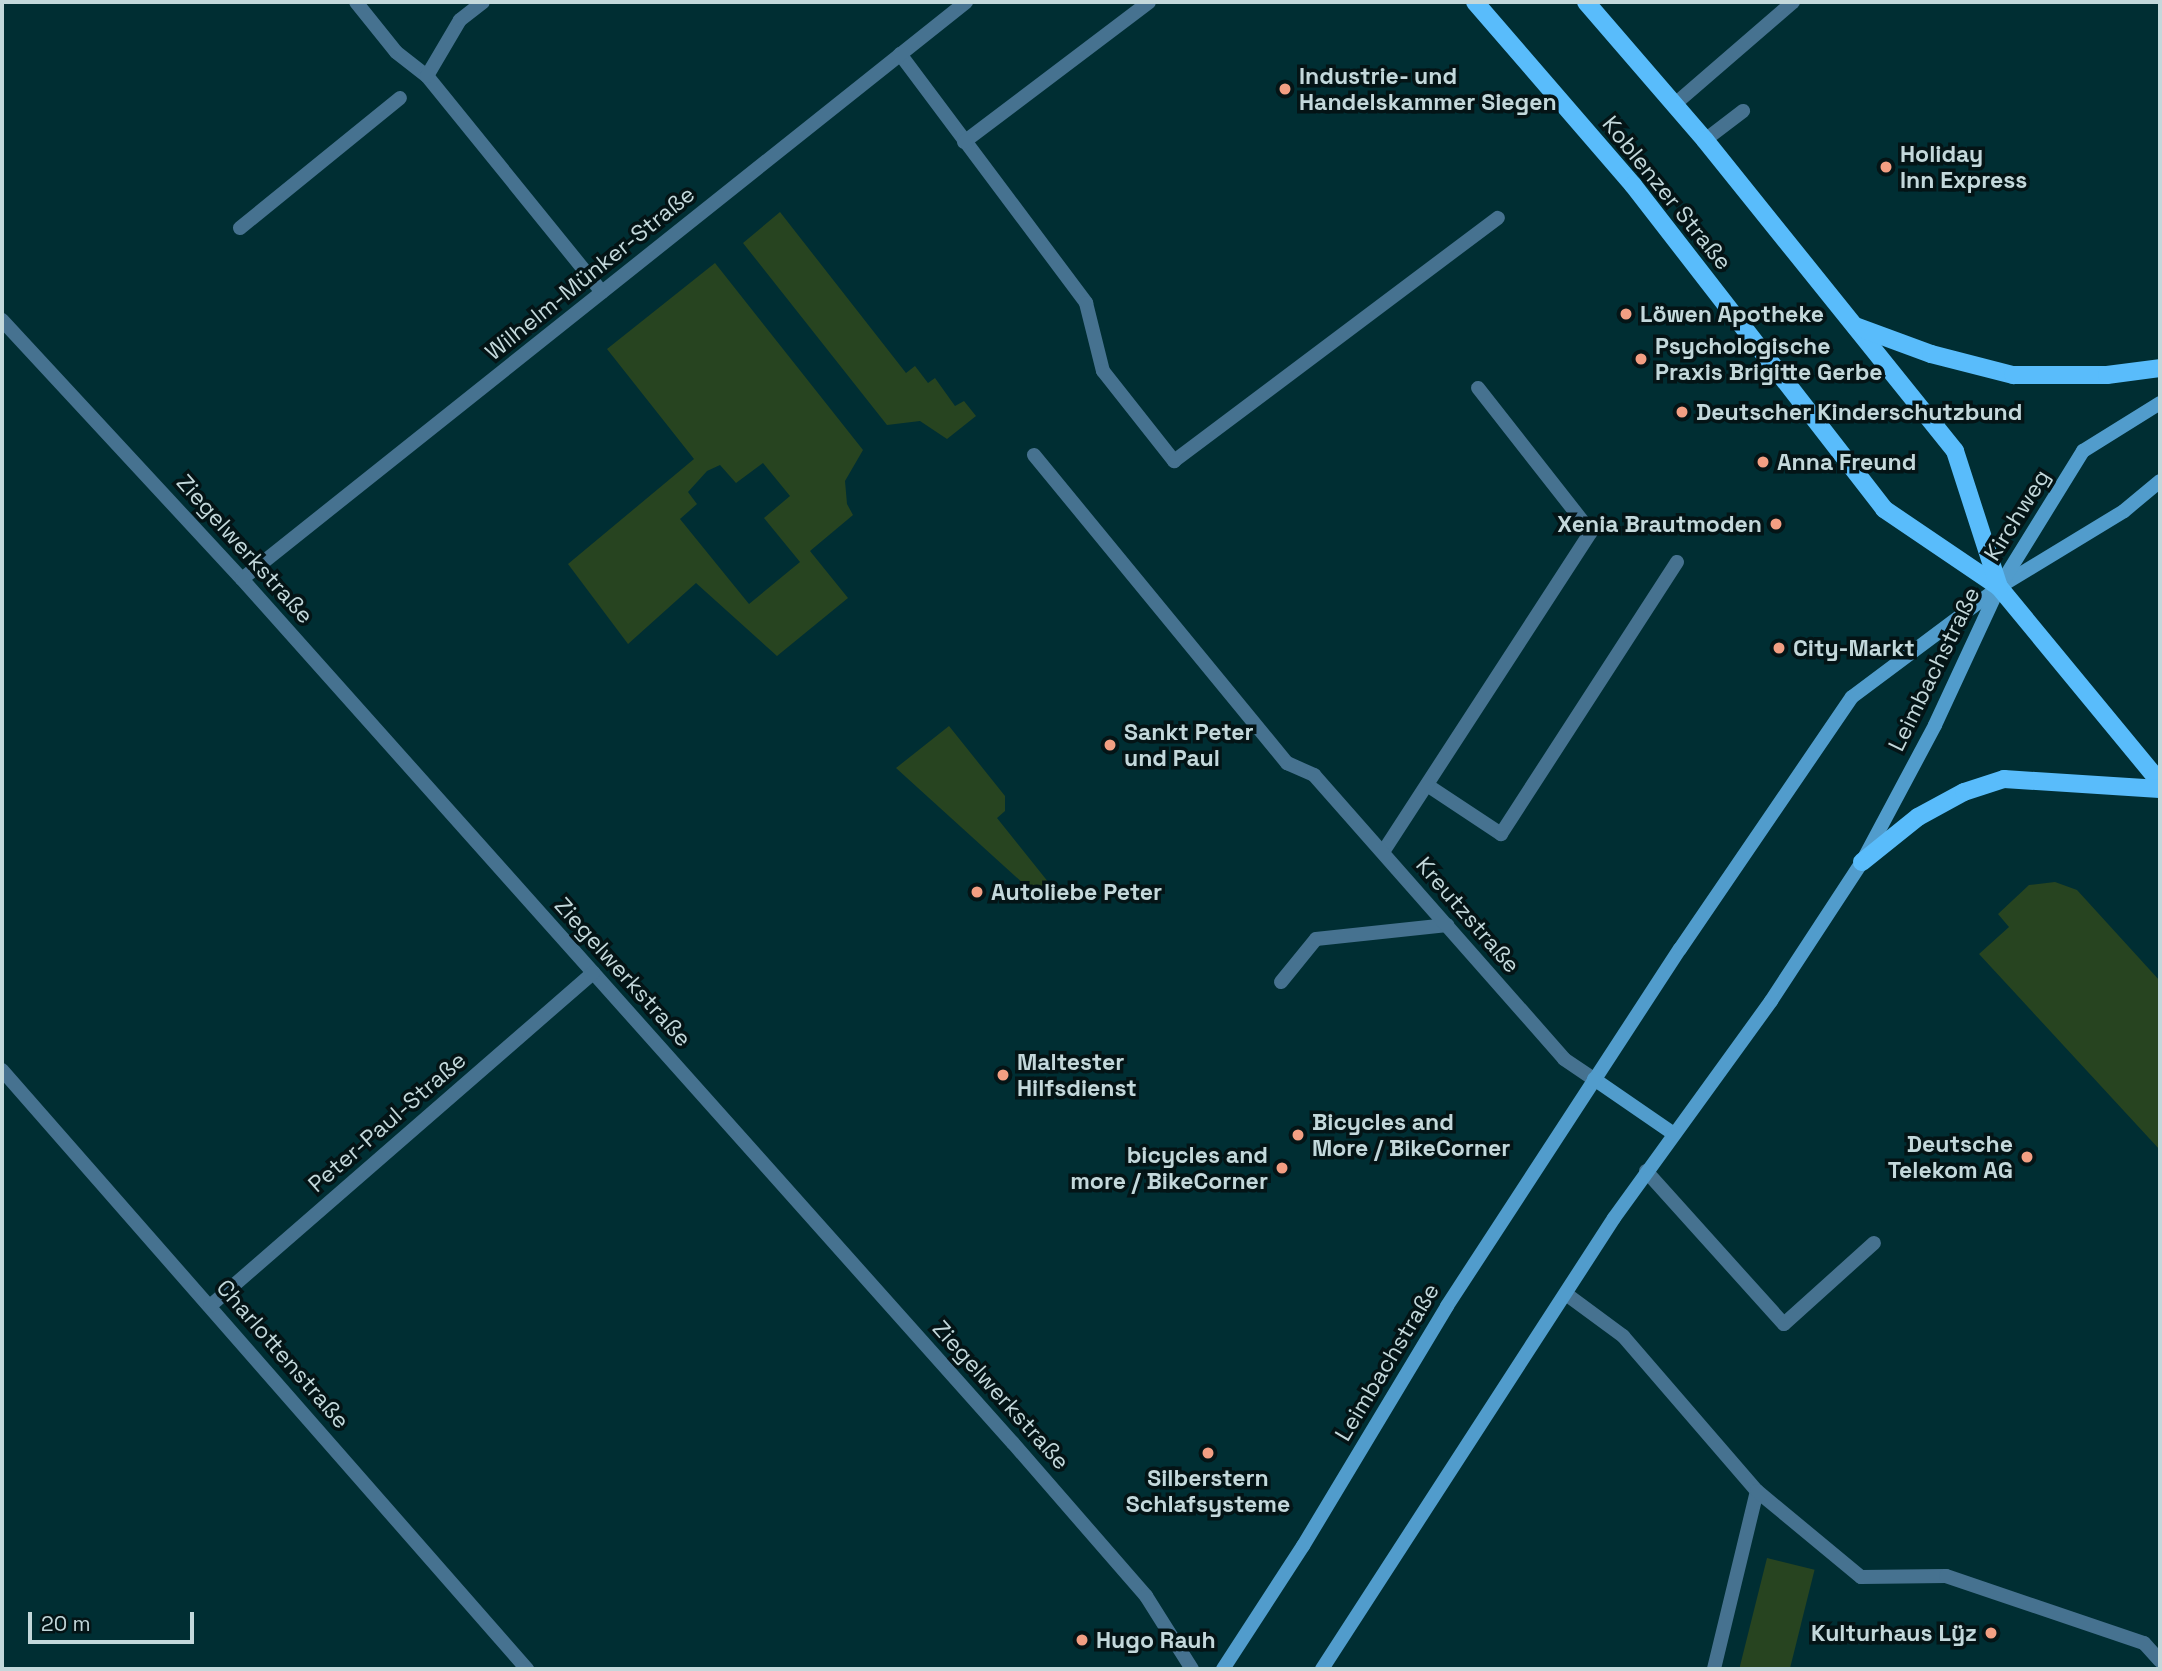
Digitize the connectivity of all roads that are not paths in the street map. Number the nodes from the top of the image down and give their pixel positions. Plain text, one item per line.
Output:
1 (356, 2) edge
2 (966, 2) edge
3 (1149, 2) edge
4 (1475, 2) edge
5 (1586, 2) edge
6 (1793, 2) edge
7 (475, 4) edge
8 (900, 54) junction
9 (427, 76) junction
10 (400, 99) dead end
11 (1675, 104) junction
12 (1743, 111) dead end
13 (1705, 140) junction
14 (964, 142) junction
15 (1498, 218) dead end
16 (240, 228) dead end
17 (602, 292) junction
18 (2, 320) edge
19 (1855, 326) junction
20 (2160, 368) edge
21 (1478, 388) dead end
22 (2160, 403) edge
23 (1034, 455) dead end
24 (2160, 481) edge
25 (1677, 562) dead end
26 (242, 579) junction
27 (1999, 587) junction
28 (2160, 782) edge
29 (1427, 785) junction
30 (2160, 789) edge
31 (1383, 852) junction
32 (1863, 862) junction
33 (1447, 925) junction
34 (593, 973) junction
35 (1281, 982) dead end
36 (2, 1070) edge
37 (1594, 1079) junction
38 (1674, 1134) junction
39 (1646, 1171) junction
40 (1874, 1243) dead end
41 (1566, 1294) junction
42 (211, 1306) junction
43 (1757, 1491) junction
44 (2160, 1661) edge
45 (527, 1669) edge
46 (1192, 1669) edge
47 (1223, 1669) edge
48 (1322, 1669) edge
49 (1714, 1669) edge

1 - 9 street
2 - 8 street, Wilhelm-Münker-Straße
3 - 14 street
4 - 27 main road, Koblenzer Straße
5 - 11 main road, Koblenzer Straße
6 - 11 street
7 - 9 street
8 - 14 street
8 - 17 street, Wilhelm-Münker-Straße
9 - 17 street
10 - 16 street
11 - 13 main road, Koblenzer Straße
12 - 13 street
13 - 19 main road, Koblenzer Straße
14 - 15 street
17 - 26 street, Wilhelm-Münker-Straße
18 - 26 street, Ziegelwerkstraße
19 - 20 main road
19 - 27 main road, Koblenzer Straße
21 - 29 street
22 - 27 main road, Kirchweg
23 - 31 street, Kreutzstraße
24 - 27 main road, Kirchweg
25 - 29 street
26 - 34 street, Ziegelwerkstraße
27 - 28 main road, Koblenzer Straße
27 - 32 main road, Leimbachstraße
27 - 37 main road, Leimbachstraße
29 - 31 street
30 - 32 main road
31 - 33 street, Kreutzstraße
32 - 38 main road, Leimbachstraße
33 - 35 street
33 - 37 street, Kreutzstraße
34 - 42 street, Peter-Paul-Straße
34 - 46 street, Ziegelwerkstraße
36 - 42 street, Charlottenstraße
37 - 38 main road
37 - 47 main road, Leimbachstraße
38 - 39 main road, Leimbachstraße
39 - 40 street
39 - 41 main road, Leimbachstraße
41 - 43 street
41 - 48 main road, Leimbachstraße
42 - 45 street, Charlottenstraße
43 - 44 street
43 - 49 street

